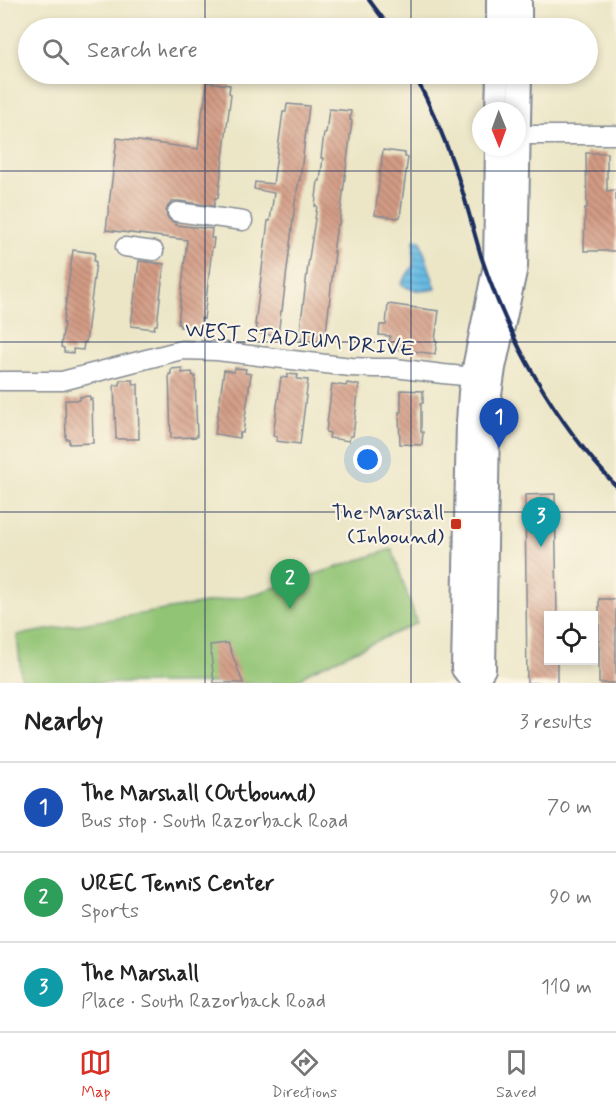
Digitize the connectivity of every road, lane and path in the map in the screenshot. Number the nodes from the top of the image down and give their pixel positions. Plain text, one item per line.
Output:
1 (498, 0) edge
2 (520, 0) edge
3 (498, 18) edge
4 (520, 18) edge
5 (498, 84) edge
6 (519, 84) edge
7 (497, 102) edge
8 (519, 102) edge
9 (526, 135) edge
10 (616, 135) edge
11 (497, 156) edge
12 (518, 156) edge
13 (177, 212) dead end
14 (243, 221) dead end
15 (126, 247) dead end
16 (154, 251) dead end
17 (483, 378) junction
18 (0, 381) edge
19 (474, 683) edge

1 - 3 main road
2 - 4 main road
5 - 7 main road
6 - 8 main road
9 - 10 street
11 - 17 main road
12 - 17 main road
13 - 14 street
15 - 16 street
17 - 18 street, WEST STADIUM DRIVE
17 - 19 main road

